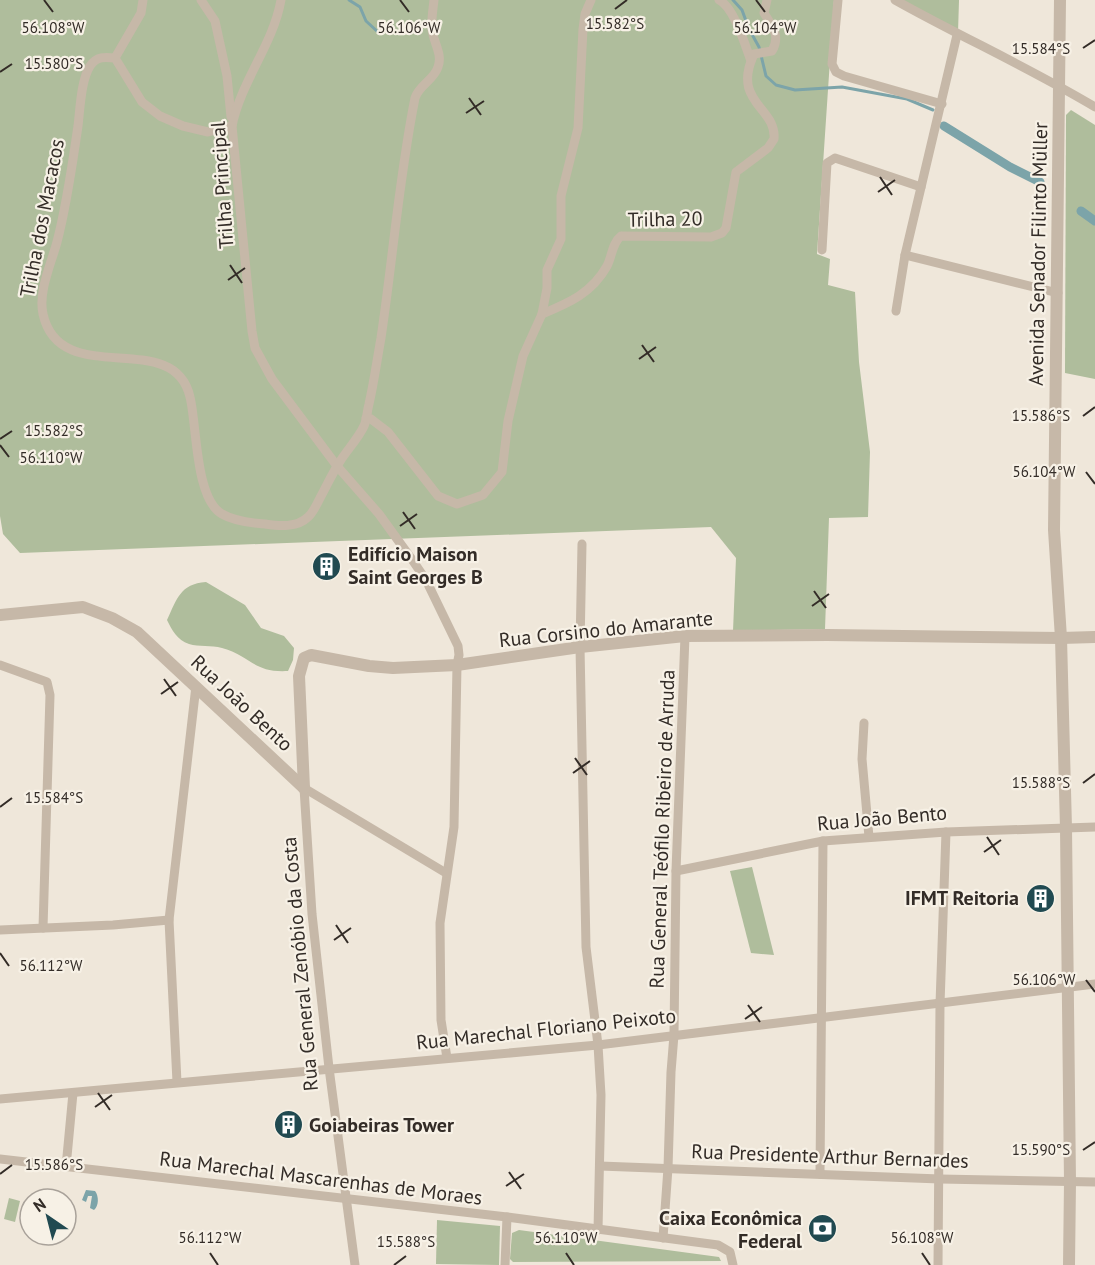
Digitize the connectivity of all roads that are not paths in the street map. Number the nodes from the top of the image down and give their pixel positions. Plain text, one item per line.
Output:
1 (143, 0) edge
2 (201, 0) edge
3 (281, 0) edge
4 (434, 0) edge
5 (591, 0) edge
6 (719, 0) edge
7 (767, 0) edge
8 (838, 0) edge
9 (895, 0) edge
10 (1060, 0) edge
11 (957, 35) junction
12 (115, 58) junction
13 (752, 58) junction
14 (1060, 86) junction
15 (942, 104) junction
16 (1095, 107) edge
17 (232, 126) junction
18 (921, 187) junction
19 (822, 250) dead end
20 (905, 255) junction
21 (1058, 293) junction
22 (896, 311) dead end
23 (543, 314) junction
24 (366, 418) junction
25 (337, 466) junction
26 (582, 544) dead end
27 (0, 615) edge
28 (686, 636) junction
29 (1095, 636) edge
30 (1061, 638) junction
31 (580, 646) junction
32 (304, 658) joint
33 (0, 665) edge
34 (457, 665) junction
35 (196, 686) junction
36 (864, 723) dead end
37 (304, 788) junction
38 (1095, 827) edge
39 (1066, 828) junction
40 (945, 832) junction
41 (869, 837) junction
42 (823, 841) junction
43 (676, 871) junction
44 (446, 873) junction
45 (169, 920) junction
46 (43, 928) junction
47 (0, 930) edge
48 (1095, 984) edge
49 (1068, 987) junction
50 (940, 1004) junction
51 (821, 1017) junction
52 (674, 1035) junction
53 (598, 1045) junction
54 (447, 1059) junction
55 (329, 1068) junction
56 (177, 1082) junction
57 (73, 1093) junction
58 (0, 1099) edge
59 (0, 1159) edge
60 (600, 1166) junction
61 (66, 1167) junction
62 (668, 1168) junction
63 (820, 1174) junction
64 (940, 1179) junction
65 (1070, 1182) junction
66 (1095, 1182) edge
67 (347, 1198) junction
68 (507, 1217) junction
69 (597, 1230) junction
70 (663, 1238) junction
71 (355, 1265) edge
72 (505, 1265) edge
73 (733, 1265) edge
74 (938, 1265) edge
75 (1069, 1265) edge

1 - 12 street
2 - 17 street
3 - 17 street, Trilha Principal
4 - 24 street, Trilha dos Macacos
5 - 23 street
6 - 13 street
7 - 13 street
8 - 15 street
9 - 11 street
10 - 14 street, Avenida Senador Filinto Müller
11 - 14 street
11 - 15 street
12 - 17 street
12 - 25 street, Trilha dos Macacos
13 - 23 street, Trilha 20
14 - 16 street
14 - 21 street, Avenida Senador Filinto Müller
15 - 18 street
17 - 25 street, Trilha Principal
18 - 19 street
18 - 20 street
20 - 21 street
20 - 22 street
21 - 30 street, Avenida Senador Filinto Müller
23 - 24 street
24 - 25 street, Trilha dos Macacos
25 - 34 street, Trilha Principal
26 - 31 street
27 - 35 street, Rua João Bento
28 - 30 street, Rua Corsino do Amarante
28 - 31 street, Rua Corsino do Amarante
28 - 43 street, Rua General Teófilo Ribeiro de Arruda
29 - 30 street, Rua Corsino do Amarante
30 - 39 street, Avenida Senador Filinto Müller
31 - 34 street, Rua Corsino do Amarante
31 - 53 street
32 - 34 street, Rua Corsino do Amarante
32 - 37 street, Rua General Zenóbio da Costa
33 - 46 street
34 - 44 street, Trilha Principal
35 - 37 street, Rua João Bento
35 - 45 street
36 - 41 street
37 - 44 street, Rua João Bento
37 - 55 street, Rua General Zenóbio da Costa
38 - 39 street, Rua João Bento
39 - 40 street, Rua João Bento
39 - 49 street, Avenida Senador Filinto Müller
40 - 41 street, Rua João Bento
40 - 50 street
41 - 42 street, Rua João Bento
42 - 43 street, Rua João Bento
42 - 51 street
43 - 52 street, Rua General Teófilo Ribeiro de Arruda
44 - 54 street, Trilha Principal
45 - 46 street
45 - 56 street
46 - 47 street
48 - 49 street, Rua Marechal Floriano Peixoto
49 - 50 street, Rua Marechal Floriano Peixoto
49 - 65 street, Avenida Senador Filinto Müller
50 - 51 street, Rua Marechal Floriano Peixoto
50 - 64 street
51 - 52 street, Rua Marechal Floriano Peixoto
51 - 63 street
52 - 53 street, Rua Marechal Floriano Peixoto
52 - 62 street, Rua General Teófilo Ribeiro de Arruda
53 - 54 street, Rua Marechal Floriano Peixoto
53 - 60 street
54 - 55 street, Rua Marechal Floriano Peixoto
55 - 56 street, Rua Marechal Floriano Peixoto
55 - 67 street, Rua General Zenóbio da Costa
56 - 57 street, Rua Marechal Floriano Peixoto
57 - 58 street, Rua Marechal Floriano Peixoto
57 - 61 street
59 - 61 street, Rua Marechal Mascarenhas de Moraes
60 - 62 street, Rua Presidente Arthur Bernardes
60 - 69 street
61 - 67 street, Rua Marechal Mascarenhas de Moraes
62 - 63 street, Rua Presidente Arthur Bernardes
62 - 70 street, Rua General Teófilo Ribeiro de Arruda
63 - 64 street, Rua Presidente Arthur Bernardes
64 - 65 street, Rua Presidente Arthur Bernardes
64 - 74 street
65 - 66 street, Rua Presidente Arthur Bernardes
65 - 75 street, Avenida Senador Filinto Müller
67 - 68 street, Rua Marechal Mascarenhas de Moraes
67 - 71 street, Rua General Zenóbio da Costa
68 - 69 street, Rua Marechal Mascarenhas de Moraes
68 - 72 street
69 - 70 street, Rua Marechal Mascarenhas de Moraes
70 - 73 street, Rua Marechal Mascarenhas de Moraes

